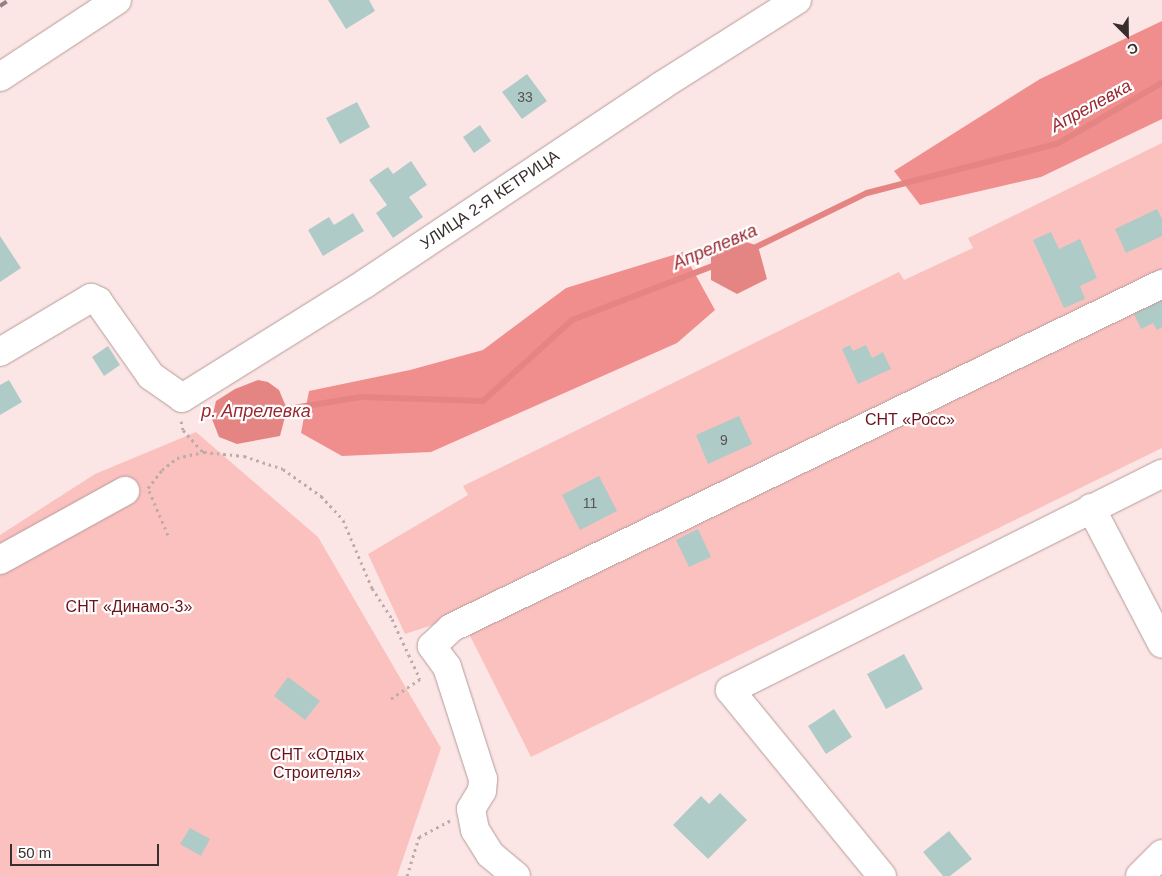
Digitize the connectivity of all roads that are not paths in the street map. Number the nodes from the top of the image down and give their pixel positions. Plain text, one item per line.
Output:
1 (117, 0) edge
2 (797, 0) edge
3 (0, 77) edge
4 (1162, 284) edge
5 (0, 352) edge
6 (1162, 474) edge
7 (125, 491) dead end
8 (1091, 508) junction
9 (0, 560) edge
10 (1162, 644) edge
11 (1162, 854) edge
12 (516, 876) edge
13 (882, 876) edge
14 (1140, 876) edge

1 - 3 street
2 - 5 street, УЛИЦА 2-Я КЕТРИЦА
4 - 12 street
6 - 8 street
7 - 9 street
8 - 10 street
8 - 13 street
11 - 14 street

